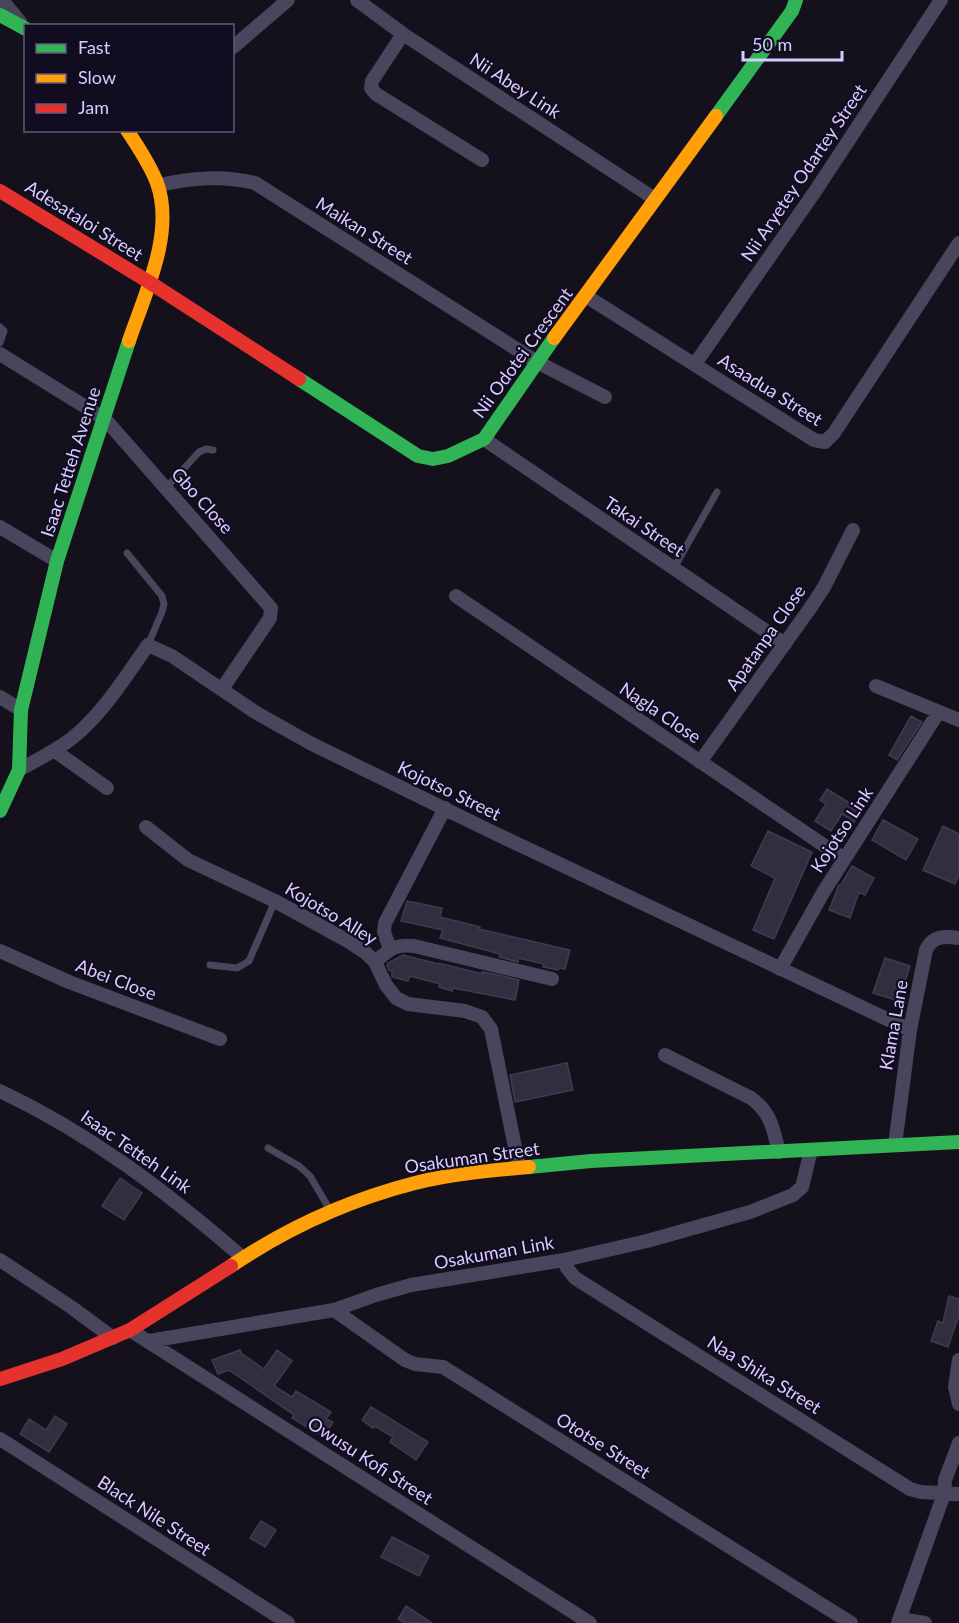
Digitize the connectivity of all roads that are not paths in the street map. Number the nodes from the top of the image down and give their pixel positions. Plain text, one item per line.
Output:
1 (2, 0) edge
2 (288, 0) edge
3 (357, 0) edge
4 (796, 0) edge
5 (941, 0) edge
6 (0, 15) edge
7 (24, 27) edge
8 (24, 28) edge
9 (404, 34) junction
10 (234, 46) edge
11 (128, 132) edge
12 (482, 160) dead end
13 (159, 185) junction
14 (0, 190) edge
15 (655, 199) junction
16 (959, 243) edge
17 (149, 282) junction
18 (586, 296) junction
19 (0, 327) edge
20 (0, 344) edge
21 (0, 354) edge
22 (537, 362) junction
23 (695, 364) junction
24 (605, 397) dead end
25 (105, 419) junction
26 (484, 439) junction
27 (213, 450) dead end
28 (166, 488) junction
29 (717, 492) dead end
30 (0, 527) edge
31 (853, 530) dead end
32 (127, 553) dead end
33 (57, 561) junction
34 (674, 568) junction
35 (456, 596) dead end
36 (785, 644) junction
37 (148, 645) junction
38 (876, 686) dead end
39 (222, 689) junction
40 (0, 697) edge
41 (21, 710) junction
42 (938, 713) junction
43 (959, 720) edge
44 (55, 751) junction
45 (700, 762) junction
46 (19, 770) junction
47 (108, 788) dead end
48 (445, 808) junction
49 (0, 811) edge
50 (146, 827) dead end
51 (844, 860) junction
52 (274, 901) junction
53 (959, 938) edge
54 (390, 949) junction
55 (0, 951) edge
56 (375, 962) junction
57 (210, 965) dead end
58 (780, 969) junction
59 (552, 979) dead end
60 (910, 1030) junction
61 (220, 1040) dead end
62 (665, 1055) dead end
63 (0, 1091) edge
64 (959, 1142) edge
65 (895, 1145) junction
66 (268, 1148) dead end
67 (811, 1150) junction
68 (780, 1152) junction
69 (519, 1167) junction
70 (330, 1210) junction
71 (242, 1257) junction
72 (0, 1260) edge
73 (564, 1260) junction
74 (334, 1310) junction
75 (130, 1330) junction
76 (113, 1338) junction
77 (149, 1341) junction
78 (958, 1360) edge
79 (0, 1379) edge
80 (959, 1404) edge
81 (0, 1439) edge
82 (959, 1443) edge
83 (944, 1494) junction
84 (959, 1494) edge
85 (899, 1621) edge
86 (288, 1623) edge
87 (590, 1623) edge
88 (851, 1623) edge
89 (925, 1623) edge

1 - 7 street
2 - 10 street
3 - 9 street, Nii Abey Link
4 - 15 street, Nii Odotei Crescent
5 - 23 street, Nii Aryetey Odartey Street
6 - 8 street
9 - 12 street
9 - 15 street, Nii Abey Link
11 - 13 street, Isaac Tetteh Avenue
13 - 17 street, Isaac Tetteh Avenue
13 - 22 street, Maikan Street
14 - 17 street, Adesataloi Street
15 - 18 street, Nii Odotei Crescent
16 - 23 street, Asaadua Street
17 - 25 street, Isaac Tetteh Avenue
17 - 26 street, Nii Odotei Crescent
18 - 22 street, Nii Odotei Crescent
18 - 23 street, Asaadua Street
19 - 20 lane
21 - 25 street, Gbo Close
22 - 24 street, Maikan Street
22 - 26 street, Nii Odotei Crescent
25 - 28 street, Gbo Close
25 - 33 street, Isaac Tetteh Avenue
26 - 34 street, Takai Street
27 - 28 lane
28 - 39 street, Gbo Close
29 - 34 lane
30 - 33 street
31 - 36 street, Apatanpa Close
32 - 37 lane
33 - 41 street, Isaac Tetteh Avenue
34 - 36 street, Takai Street
35 - 45 street, Nagla Close
36 - 45 street, Apatanpa Close
37 - 39 street, Kojotso Street
37 - 44 street
38 - 42 street
39 - 48 street, Kojotso Street
40 - 41 street
41 - 46 street, Isaac Tetteh Avenue
42 - 43 street
42 - 51 street, Kojotso Link
44 - 46 street
44 - 47 street
45 - 51 street, Nagla Close
46 - 49 street, Isaac Tetteh Avenue
48 - 54 street
48 - 58 street, Kojotso Street
50 - 52 street, Kojotso Alley
51 - 58 street, Kojotso Link
52 - 56 street, Kojotso Alley
52 - 57 lane
53 - 60 street, Klama Lane
54 - 56 street
54 - 59 street
55 - 61 street, Abei Close
56 - 69 street, Kojotso Alley
58 - 60 street, Kojotso Street
60 - 65 street, Klama Lane
62 - 68 street
63 - 71 street, Isaac Tetteh Link
64 - 65 street, Osakuman Street
65 - 67 street, Osakuman Street
66 - 70 lane
67 - 68 street, Osakuman Street
67 - 73 street, Osakuman Link
68 - 69 street, Osakuman Street
69 - 70 street, Osakuman Street
70 - 71 street, Osakuman Street
71 - 75 street, Osakuman Street
72 - 76 street
73 - 74 street, Osakuman Link
73 - 83 street, Naa Shika Street
74 - 77 street, Osakuman Link
74 - 88 street, Ototse Street
75 - 76 street, Osakuman Street
75 - 77 street, Owusu Kofi Street
76 - 79 street, Osakuman Street
77 - 87 street, Owusu Kofi Street
78 - 80 street
81 - 86 street, Black Nile Street
82 - 83 street
83 - 84 street, Naa Shika Street
83 - 85 street
85 - 89 street

